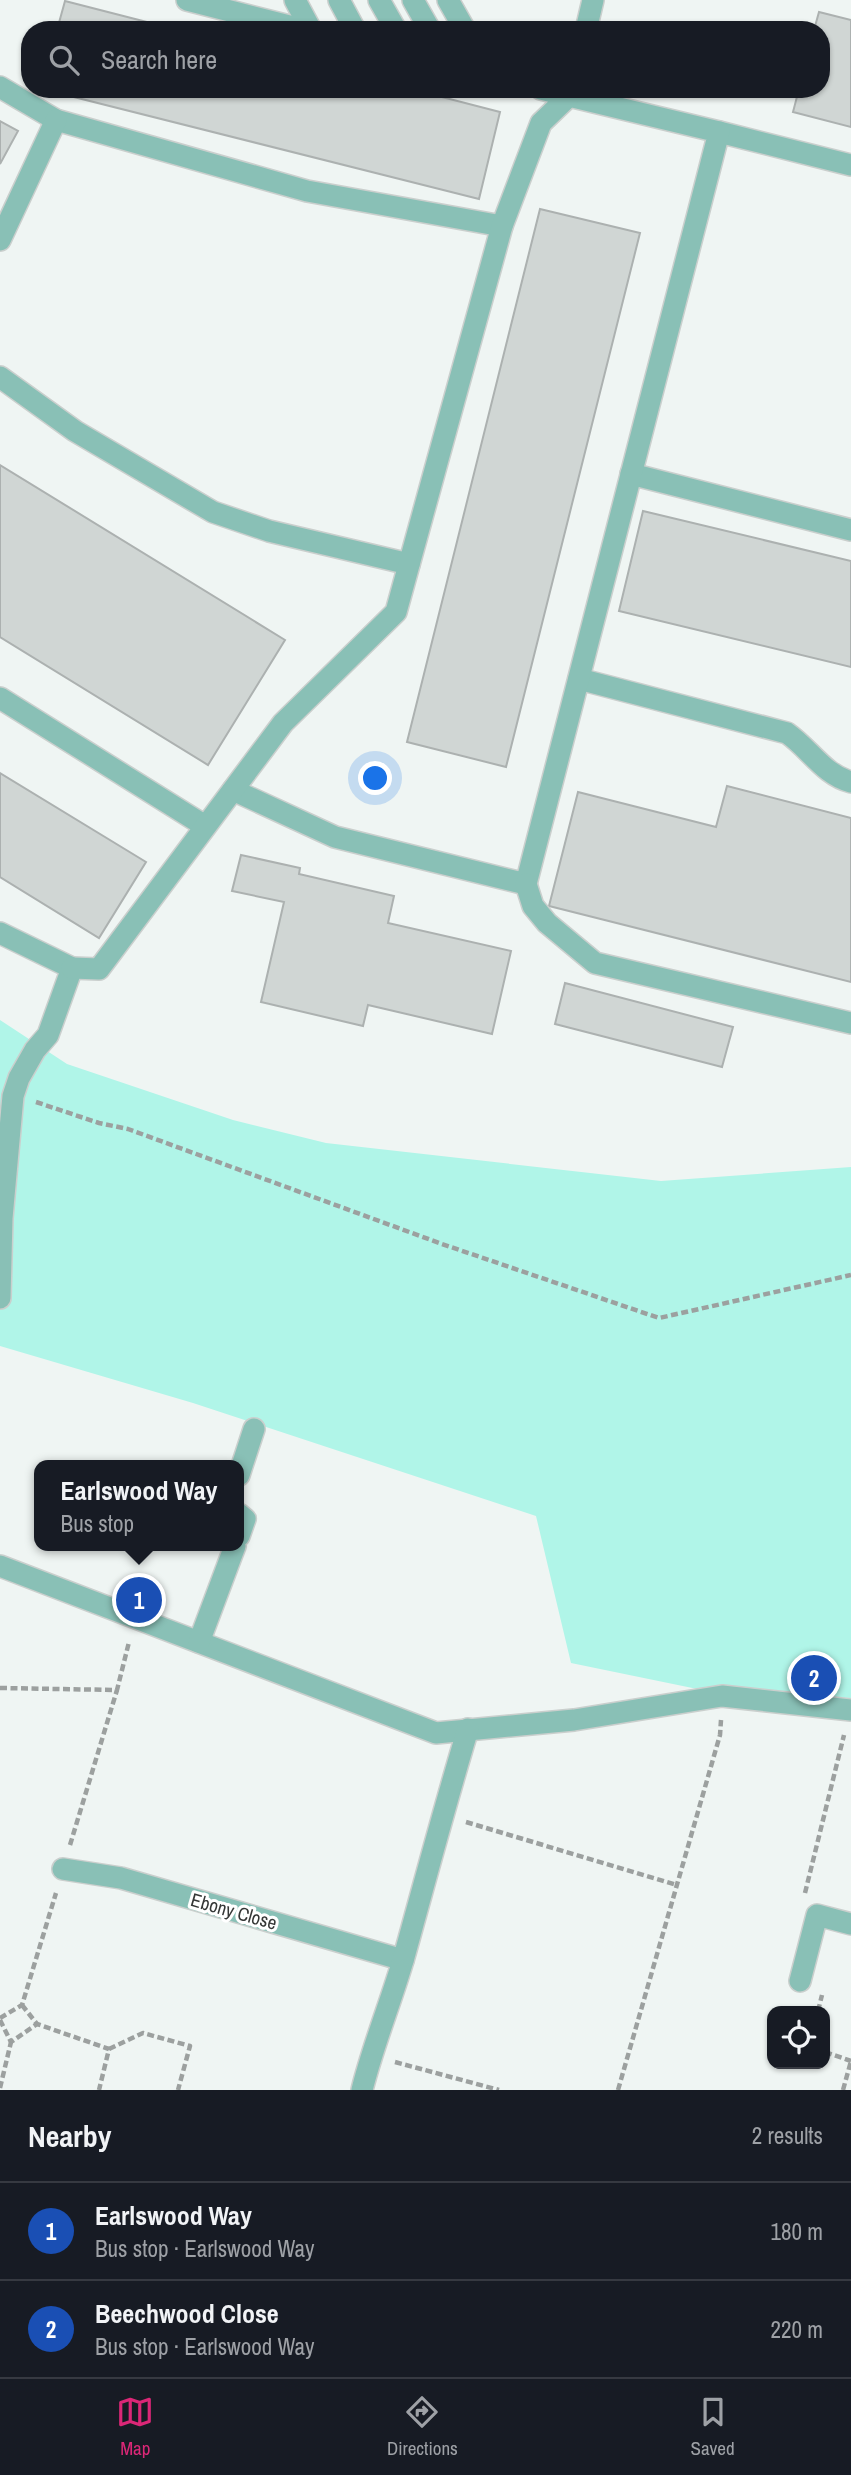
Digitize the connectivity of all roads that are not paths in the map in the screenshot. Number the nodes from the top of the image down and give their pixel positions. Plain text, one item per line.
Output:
1 (187, 0) edge
2 (295, 0) edge
3 (339, 0) edge
4 (379, 0) edge
5 (413, 0) edge
6 (448, 0) edge
7 (593, 0) edge
8 (270, 21) edge
9 (306, 21) edge
10 (350, 21) edge
11 (391, 21) edge
12 (425, 21) edge
13 (459, 21) edge
14 (588, 21) edge
15 (0, 87) edge
16 (564, 98) edge
17 (588, 98) edge
18 (56, 120) junction
19 (719, 132) junction
20 (851, 165) edge
21 (502, 226) junction
22 (0, 240) edge
23 (0, 377) edge
24 (631, 474) junction
25 (851, 530) edge
26 (409, 564) junction
27 (579, 679) junction
28 (0, 698) edge
29 (851, 782) edge
30 (233, 790) junction
31 (205, 826) junction
32 (526, 884) junction
33 (0, 933) edge
34 (72, 968) junction
35 (851, 1023) edge
36 (0, 1298) edge
37 (254, 1429) dead end
38 (244, 1460) edge
39 (233, 1551) edge
40 (0, 1566) edge
41 (199, 1642) junction
42 (851, 1710) edge
43 (468, 1729) junction
44 (63, 1870) road end
45 (851, 1924) edge
46 (403, 1960) junction
47 (800, 1981) dead end
48 (362, 2090) edge

1 - 8 street
2 - 9 street
3 - 10 street
4 - 11 street
5 - 12 street
6 - 13 street
7 - 14 street
15 - 18 street
16 - 21 street
17 - 19 street
18 - 21 street
18 - 22 street
19 - 20 street
19 - 24 street
21 - 26 street
23 - 26 street
24 - 25 street
24 - 27 street
26 - 30 street
27 - 29 street
27 - 32 street
28 - 31 street
30 - 31 street
30 - 32 street
31 - 34 street
32 - 35 street
33 - 34 street
34 - 36 street
37 - 38 street
39 - 41 street
40 - 41 street
41 - 43 street
42 - 43 street
43 - 46 street
44 - 46 street, Ebony Close
45 - 47 street
46 - 48 street

